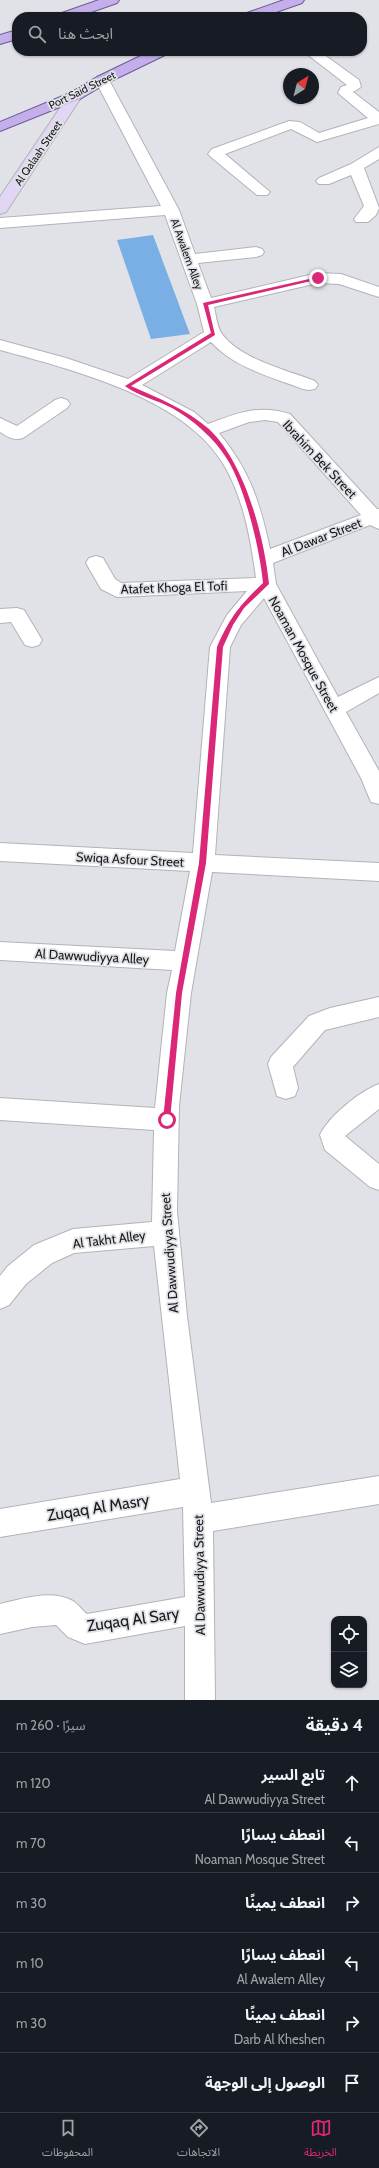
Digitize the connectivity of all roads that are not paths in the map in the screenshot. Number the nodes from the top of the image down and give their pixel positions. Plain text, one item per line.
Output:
1 (112, 0) edge
2 (297, 0) edge
3 (78, 12) edge
4 (267, 12) edge
5 (12, 36) edge
6 (0, 40) edge
7 (152, 56) edge
8 (317, 56) edge
9 (102, 80) junction
10 (75, 96) junction
11 (379, 119) edge
12 (0, 127) edge
13 (379, 152) edge
14 (356, 167) junction
15 (324, 181) dead end
16 (262, 192) dead end
17 (374, 197) edge
18 (0, 209) edge
19 (171, 210) junction
20 (362, 219) dead end
21 (0, 222) edge
22 (256, 252) dead end
23 (189, 259) junction
24 (379, 292) edge
25 (205, 304) junction
26 (213, 334) junction
27 (0, 345) edge
28 (309, 385) dead end
29 (128, 386) junction
30 (61, 404) dead end
31 (0, 424) edge
32 (207, 431) junction
33 (377, 518) edge
34 (263, 559) junction
35 (96, 563) dead end
36 (266, 584) junction
37 (0, 616) edge
38 (32, 640) dead end
39 (379, 684) edge
40 (334, 709) junction
41 (379, 796) edge
42 (0, 852) edge
43 (203, 863) junction
44 (379, 872) edge
45 (0, 951) edge
46 (185, 961) junction
47 (379, 1007) edge
48 (286, 1088) dead end
49 (379, 1095) edge
50 (0, 1109) edge
51 (167, 1120) junction
52 (379, 1179) edge
53 (166, 1233) junction
54 (0, 1296) edge
55 (379, 1490) edge
56 (196, 1491) junction
57 (199, 1519) junction
58 (0, 1523) edge
59 (200, 1609) junction
60 (0, 1619) edge
61 (200, 1700) edge

1 - 3 main road
2 - 4 main road
5 - 6 main road
7 - 9 main road, Port Said Street
8 - 11 street
9 - 10 main road, Port Said Street
9 - 19 street, Al Awalem Alley
10 - 12 main road, Port Said Street
10 - 18 main road, Al Qalaah Street
11 - 16 street
13 - 14 street
14 - 15 street
14 - 17 street
17 - 20 street
19 - 21 street
19 - 23 street, Al Awalem Alley
22 - 23 street
23 - 25 street, Al Awalem Alley
24 - 25 street
25 - 26 street, Al Awalem Alley
26 - 28 street, Al Awalem Alley
26 - 29 street
27 - 29 street, Noaman Mosque Street
29 - 32 street, Noaman Mosque Street
30 - 31 street
32 - 33 street, Ibrahim Bek Street
32 - 34 street, Noaman Mosque Street
33 - 34 street, Al Dawar Street
34 - 36 street, Noaman Mosque Street
35 - 36 street, Atafet Khoga El Tofi
36 - 40 street, Noaman Mosque Street
36 - 43 street, Al Dawwudiyya Street
37 - 38 street
39 - 40 street
40 - 41 street, Noaman Mosque Street
42 - 43 street, Swiqa Asfour Street
43 - 44 street, Swiqa Asfour Street
43 - 46 street, Al Dawwudiyya Street
45 - 46 street, Al Dawwudiyya Alley
46 - 51 street, Al Dawwudiyya Street
47 - 48 street
49 - 52 street
50 - 51 street
51 - 53 street, Al Dawwudiyya Street
53 - 54 street, Al Takht Alley
53 - 56 street, Al Dawwudiyya Street
55 - 57 street
56 - 57 street, Al Dawwudiyya Street
56 - 58 street, Zuqaq Al Masry
57 - 59 street, Al Dawwudiyya Street
59 - 60 street, Zuqaq Al Sary
59 - 61 street, Al Dawwudiyya Street

